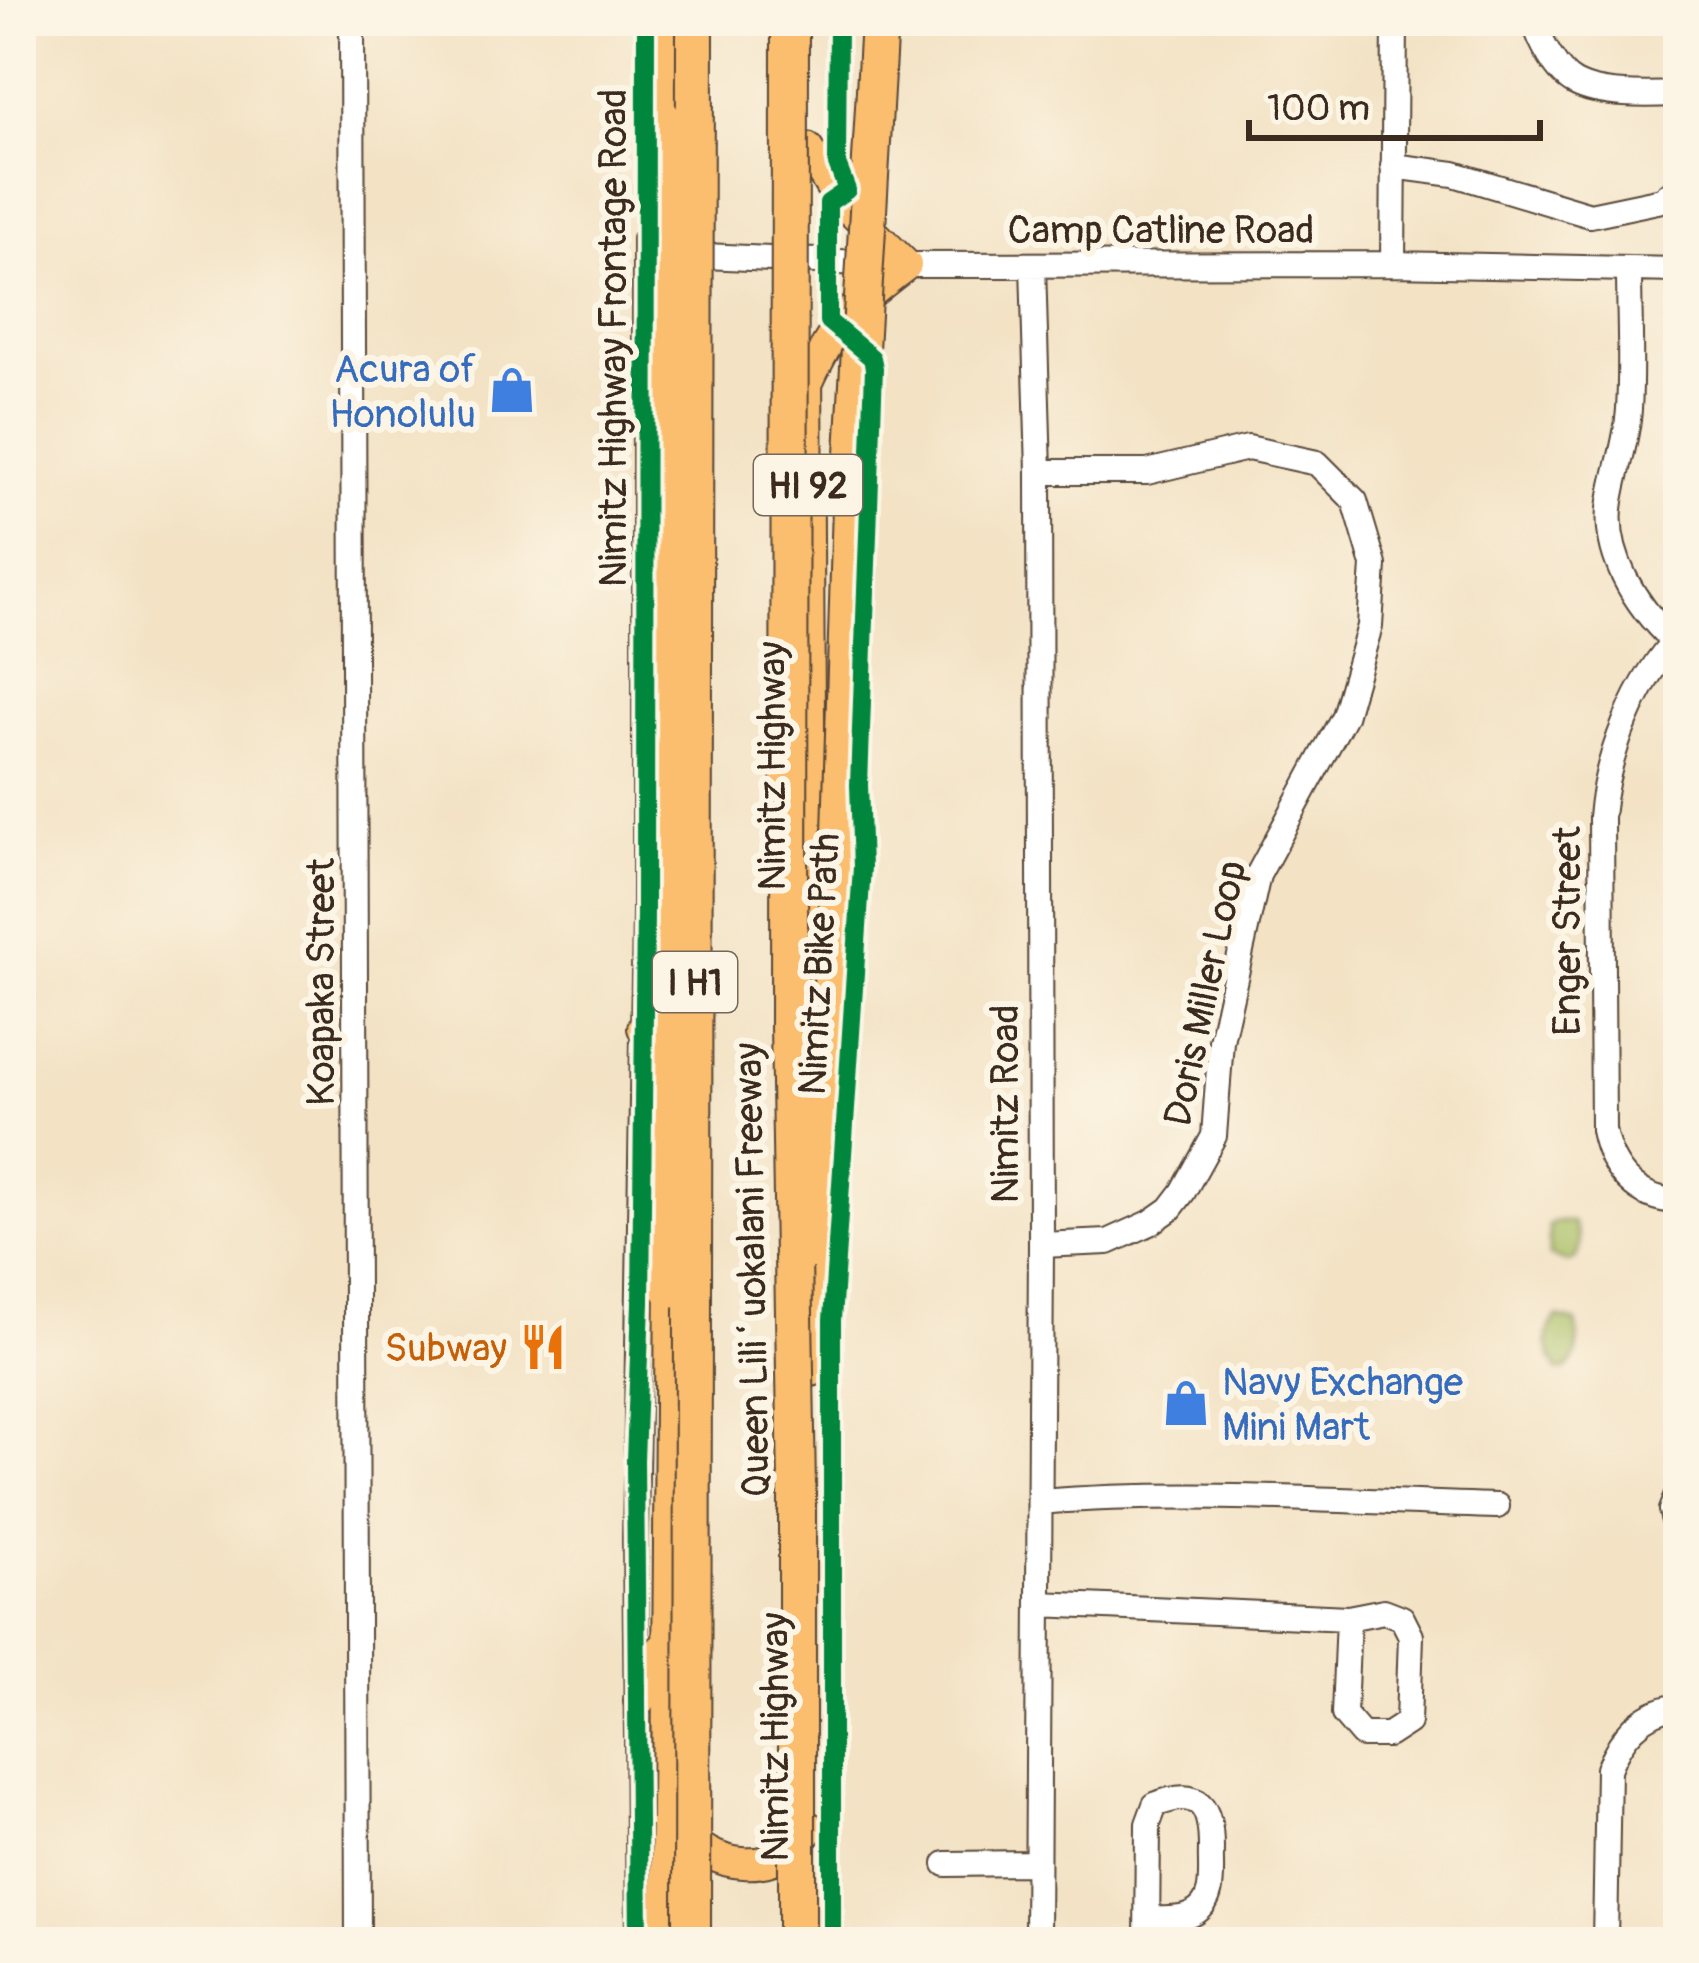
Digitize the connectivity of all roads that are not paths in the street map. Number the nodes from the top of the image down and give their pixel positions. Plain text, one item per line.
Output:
1 (352, 21) edge
2 (646, 21) edge
3 (658, 21) edge
4 (685, 21) edge
5 (695, 21) edge
6 (790, 21) edge
7 (808, 21) edge
8 (879, 21) edge
9 (1395, 21) edge
10 (1534, 21) edge
11 (1678, 94) edge
12 (807, 148) junction
13 (1394, 166) junction
14 (1678, 187) edge
15 (644, 250) junction
16 (686, 256) junction
17 (807, 262) junction
18 (1393, 264) junction
19 (906, 265) junction
20 (1034, 266) junction
21 (1629, 268) junction
22 (1678, 270) edge
23 (686, 293) junction
24 (644, 346) junction
25 (808, 384) junction
26 (1039, 472) junction
27 (1676, 639) edge
28 (646, 655) junction
29 (674, 704) junction
30 (672, 979) junction
31 (643, 1028) junction
32 (1678, 1201) edge
33 (1040, 1245) junction
34 (797, 1487) junction
35 (1678, 1493) edge
36 (1040, 1502) junction
37 (1497, 1506) dead end
38 (1678, 1534) edge
39 (1040, 1604) junction
40 (1348, 1618) junction
41 (669, 1632) junction
42 (639, 1701) junction
43 (1678, 1706) edge
44 (668, 1780) junction
45 (814, 1814) junction
46 (1036, 1863) junction
47 (946, 1864) dead end
48 (1148, 1930) edge
49 (358, 1942) edge
50 (639, 1942) edge
51 (666, 1942) edge
52 (687, 1942) edge
53 (797, 1942) edge
54 (812, 1942) edge
55 (1037, 1942) edge
56 (1605, 1942) edge

1 - 49 street, Koapaka Street
2 - 15 street, Nimitz Highway Frontage Road
3 - 52 highway, bridge
4 - 16 main road
5 - 52 highway, Queen Liliʻuokalani Freeway / I H1, bridge
6 - 34 highway, Queen Liliʻuokalani Freeway / I H1, bridge
7 - 12 main road, Nimitz Highway / HI 92
8 - 34 highway, bridge
9 - 13 street
10 - 11 street
12 - 17 main road, Nimitz Highway / HI 92
12 - 19 main road
13 - 14 street
13 - 18 street
15 - 16 street, Camp Catline Road
15 - 24 street, Nimitz Highway Frontage Road
16 - 17 street, Camp Catline Road
16 - 23 main road
17 - 19 street, Camp Catline Road
17 - 25 main road, Nimitz Highway / HI 92
18 - 20 street, Camp Catline Road
18 - 21 street, Camp Catline Road
19 - 20 street, Camp Catline Road
19 - 25 main road
20 - 26 street, Nimitz Road
21 - 22 street, Camp Catline Road
21 - 27 street
23 - 24 main road
23 - 29 main road
24 - 28 street, Nimitz Highway Frontage Road
25 - 45 main road, Nimitz Highway / HI 92
26 - 33 street, Nimitz Road
26 - 33 street, Doris Miller Loop
27 - 32 street, Enger Street
28 - 29 main road
28 - 31 street, Nimitz Highway Frontage Road
29 - 30 main road
30 - 31 main road
30 - 41 main road
31 - 42 street, Nimitz Highway Frontage Road
33 - 36 street, Nimitz Road
34 - 53 highway, Queen Liliʻuokalani Freeway / I H1, bridge
35 - 38 street
36 - 37 street
36 - 39 street, Nimitz Road
39 - 40 street
39 - 46 street, Nimitz Road
40 - 40 street
41 - 42 main road
41 - 44 main road
42 - 50 street, Nimitz Highway Frontage Road
43 - 56 street
44 - 45 main road
44 - 51 main road
45 - 54 main road, Nimitz Highway / HI 92
46 - 47 street
46 - 55 street, Nimitz Road
48 - 48 street

